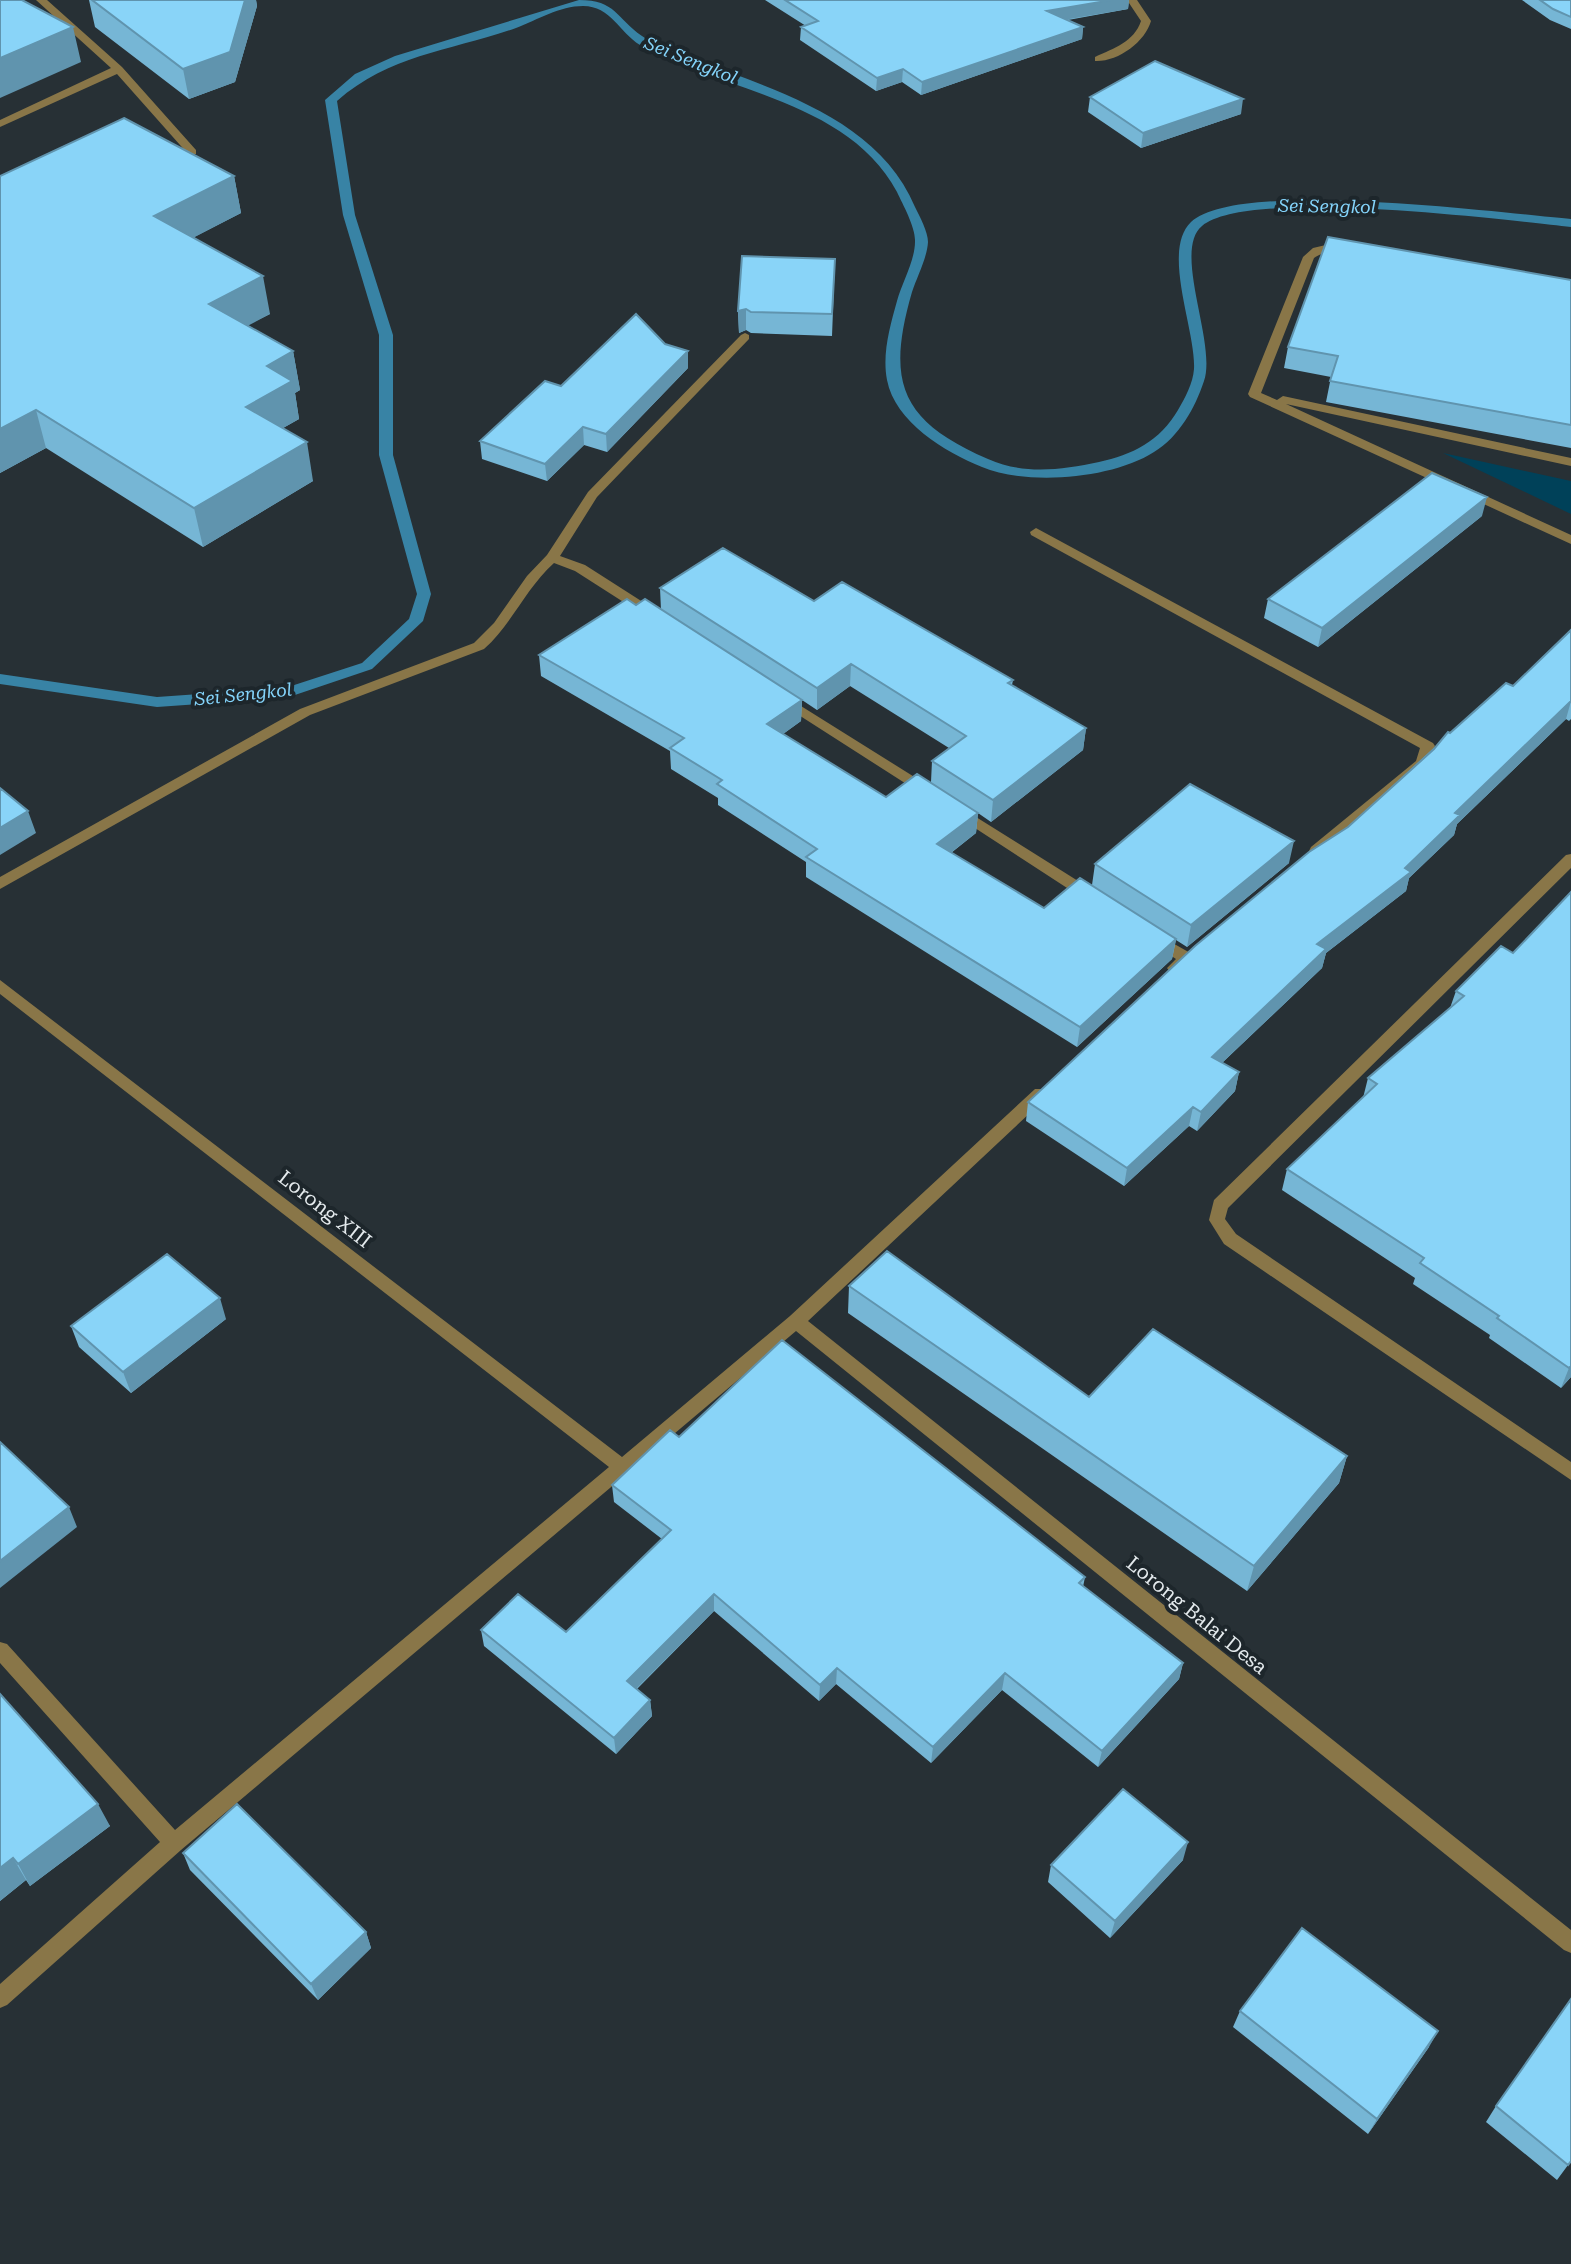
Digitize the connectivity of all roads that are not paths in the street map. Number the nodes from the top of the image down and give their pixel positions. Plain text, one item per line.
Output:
1 (41, 0) edge
2 (1132, 0) edge
3 (1099, 59) dead end
4 (118, 69) junction
5 (0, 124) edge
6 (192, 152) edge
7 (1358, 250) edge
8 (745, 337) edge
9 (1254, 394) junction
10 (1571, 462) edge
11 (1036, 532) dead end
12 (1571, 540) edge
13 (552, 558) junction
14 (672, 627) edge
15 (778, 695) edge
16 (936, 797) edge
17 (949, 805) edge
18 (1571, 859) edge
19 (1304, 860) edge
20 (0, 884) edge
21 (1108, 907) edge
22 (1147, 932) edge
23 (1164, 979) edge
24 (0, 986) edge
25 (1049, 1086) edge
26 (796, 1321) junction
27 (622, 1467) junction
28 (1571, 1472) edge
29 (0, 1650) edge
30 (174, 1843) junction
31 (1571, 1943) edge
32 (0, 1998) edge

1 - 4 street
2 - 3 street
4 - 5 street
4 - 6 street
7 - 9 street
8 - 13 street
9 - 10 street
9 - 12 street
11 - 19 street
13 - 14 street
13 - 20 street
15 - 16 street
17 - 21 street
18 - 28 street
22 - 23 street
24 - 27 street, Lorong XIII
25 - 26 street
26 - 27 street
26 - 31 street, Lorong Balai Desa
27 - 30 street
29 - 30 street
30 - 32 street

